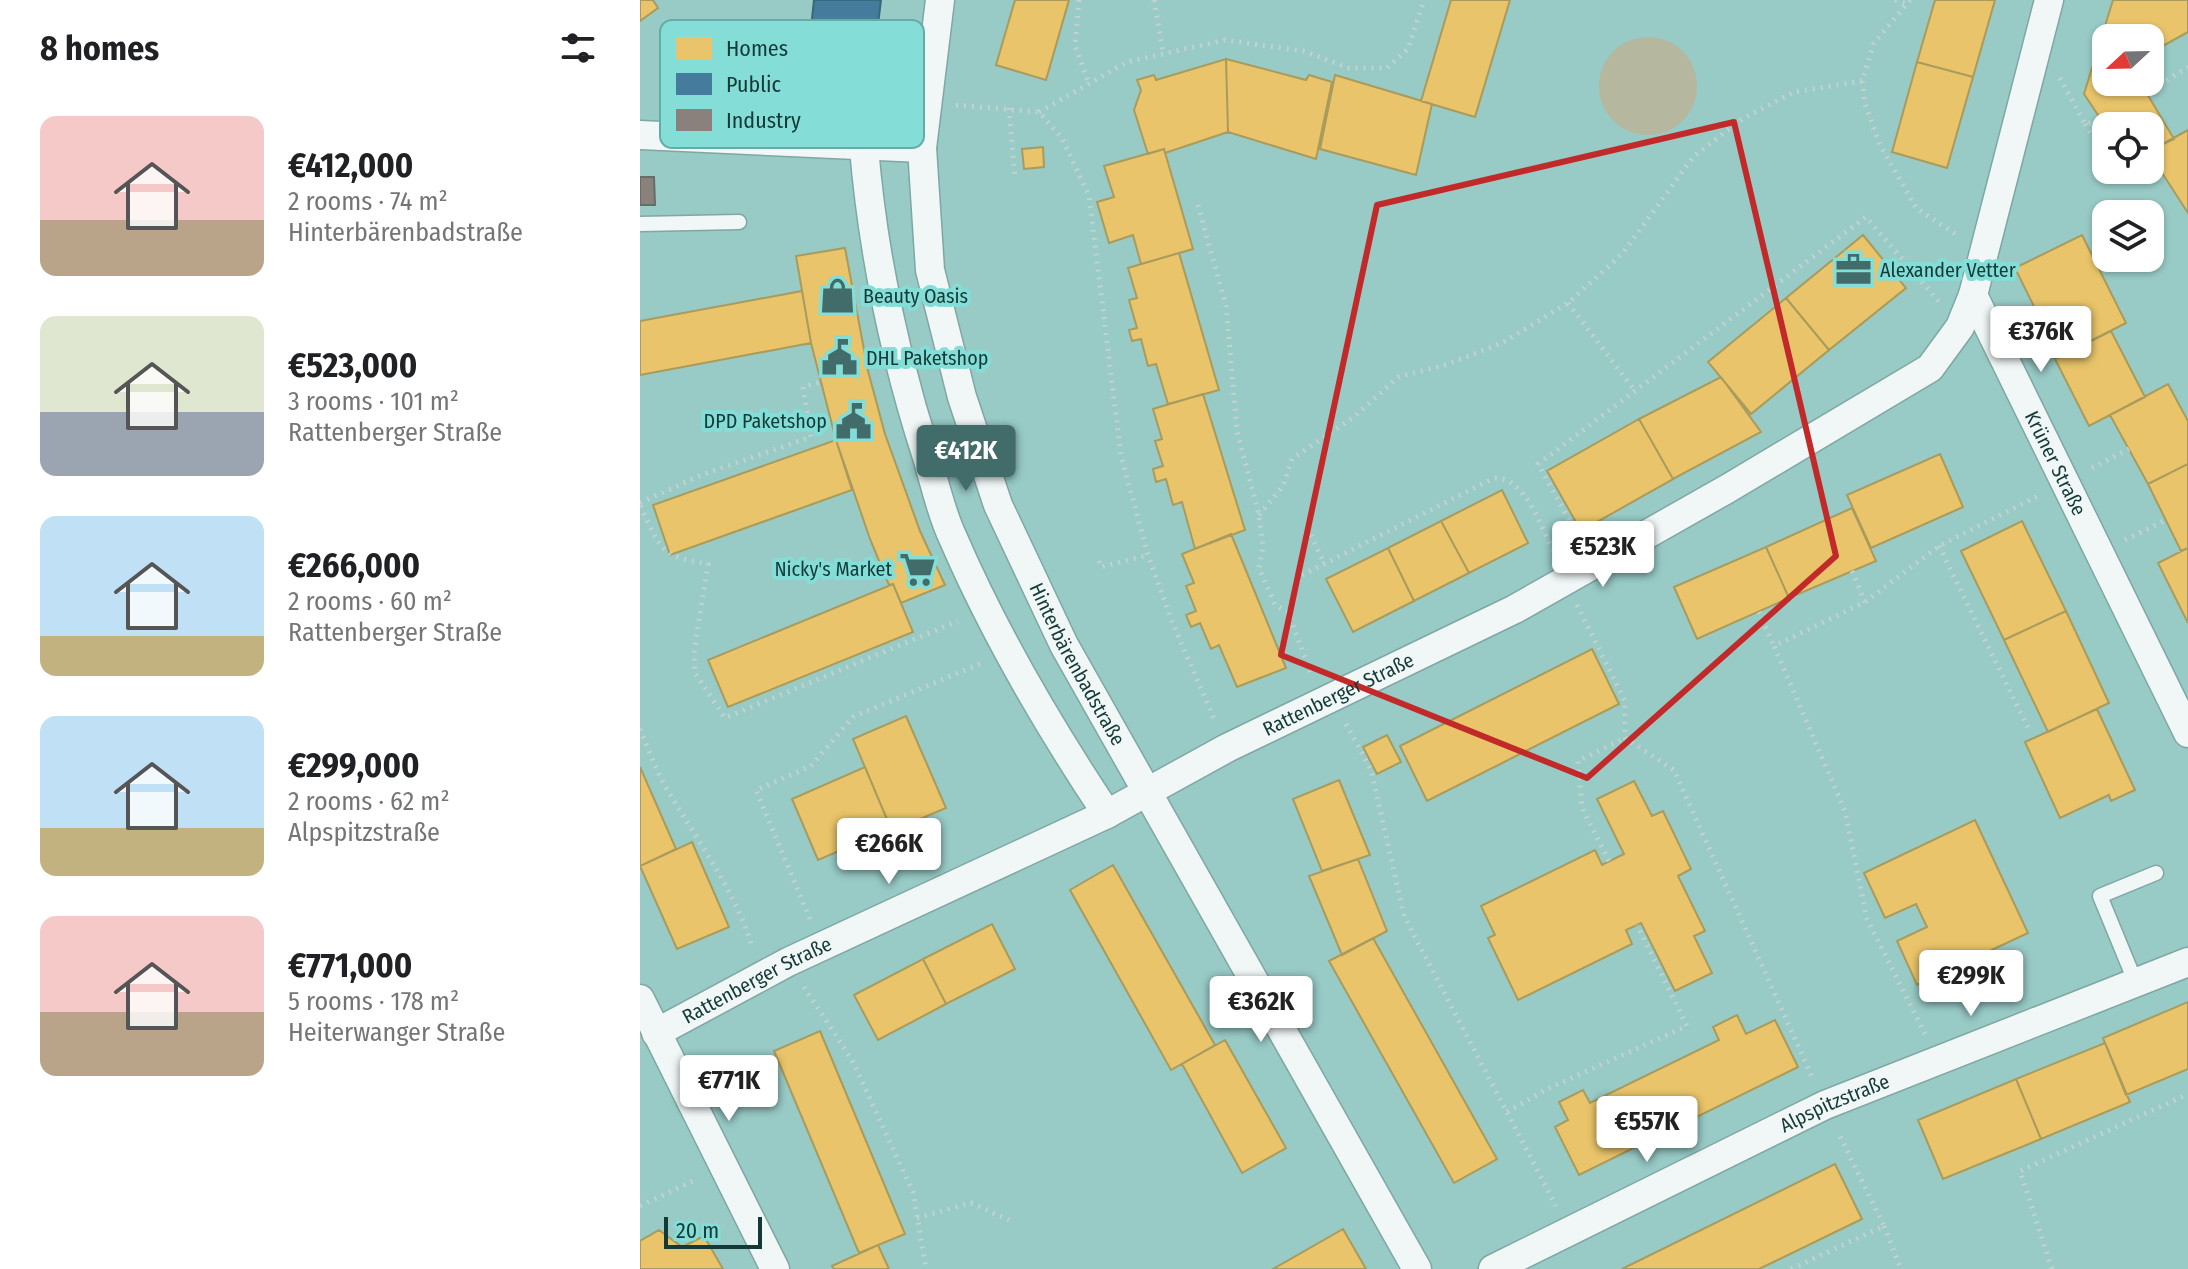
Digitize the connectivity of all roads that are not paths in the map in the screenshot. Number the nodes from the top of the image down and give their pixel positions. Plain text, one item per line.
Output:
1 (940, 0) edge
2 (2049, 0) edge
3 (924, 126) edge
4 (640, 135) edge
5 (660, 135) edge
6 (864, 148) joint
7 (922, 148) joint
8 (739, 222) dead end
9 (640, 224) edge
10 (1973, 295) junction
11 (2188, 733) edge
12 (1149, 792) junction
13 (1107, 814) junction
14 (2156, 873) dead end
15 (2188, 962) edge
16 (2135, 981) junction
17 (640, 999) edge
18 (656, 1033) junction
19 (775, 1269) edge
20 (1417, 1269) edge
21 (1493, 1269) edge

1 - 3 street, Hinterbärenbadstraße
2 - 10 street
4 - 5 street
6 - 7 street
6 - 13 street
7 - 12 street, Hinterbärenbadstraße
8 - 9 lane
10 - 11 street, Krüner Straße
10 - 12 street, Rattenberger Straße
12 - 13 street, Rattenberger Straße
12 - 20 street, Hinterbärenbadstraße
13 - 18 street, Rattenberger Straße
14 - 16 lane
15 - 16 street, Alpspitzstraße
16 - 21 street, Alpspitzstraße
17 - 18 street
18 - 19 street

